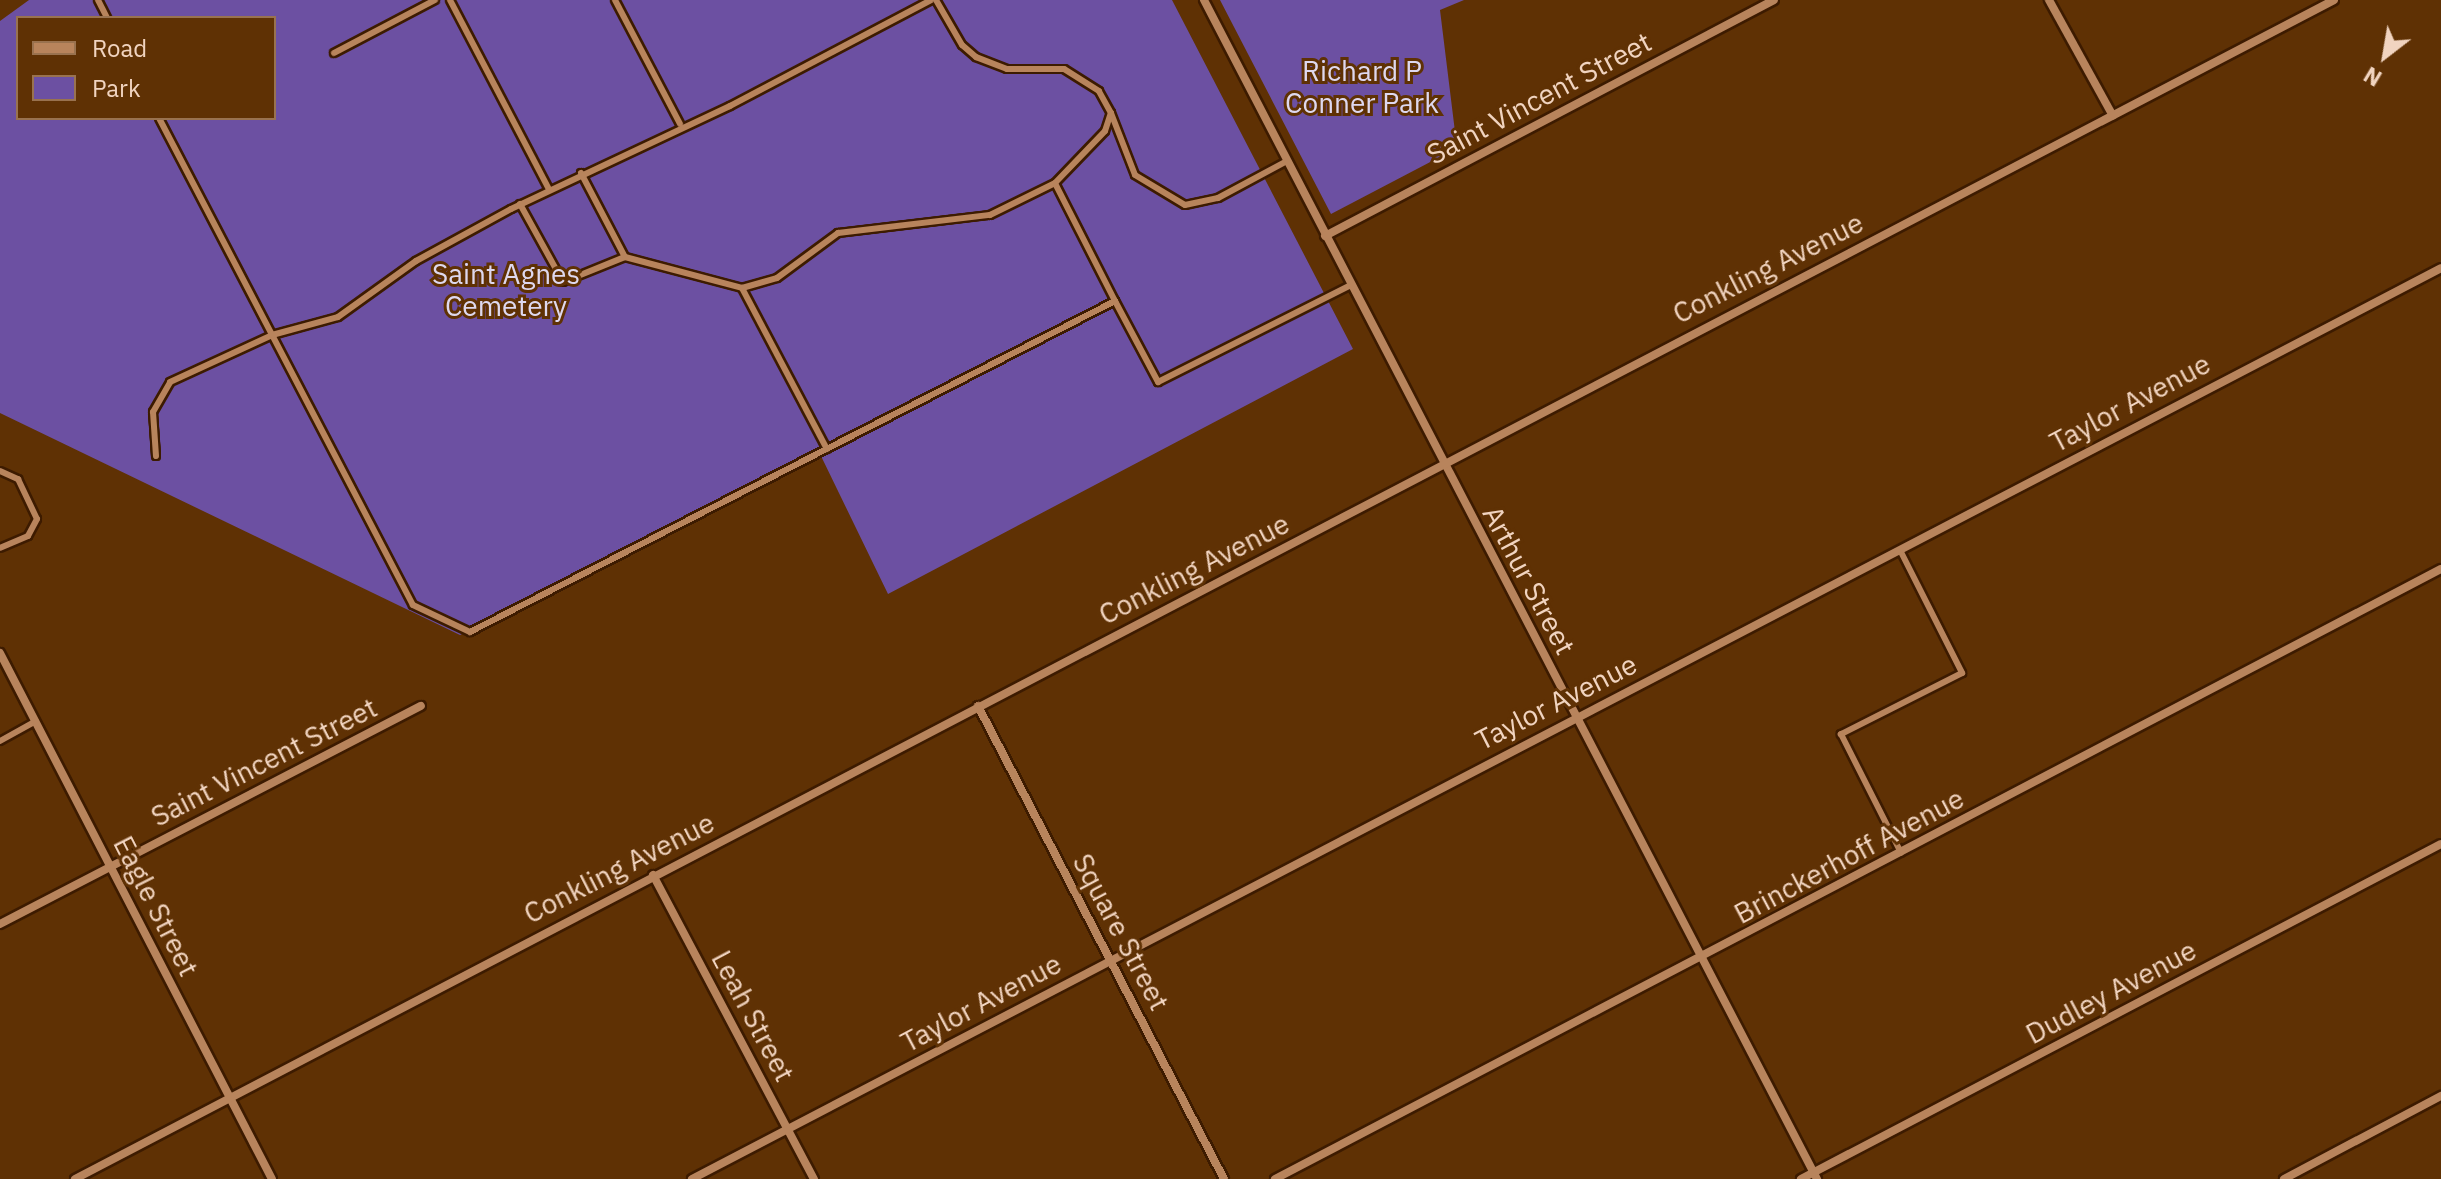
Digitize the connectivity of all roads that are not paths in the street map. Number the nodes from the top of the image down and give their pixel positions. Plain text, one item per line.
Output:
1 (435, 0) edge
2 (450, 0) edge
3 (615, 0) edge
4 (934, 0) edge
5 (1204, 0) edge
6 (1774, 0) edge
7 (2049, 0) edge
8 (2334, 0) edge
9 (334, 53) dead end
10 (1111, 113) junction
11 (2113, 116) junction
12 (160, 120) edge
13 (680, 124) junction
14 (1287, 161) junction
15 (581, 173) junction
16 (1055, 183) junction
17 (549, 189) junction
18 (520, 204) junction
19 (1325, 236) junction
20 (625, 257) junction
21 (2441, 268) edge
22 (1351, 285) junction
23 (742, 288) junction
24 (1115, 301) junction
25 (272, 335) junction
26 (827, 449) junction
27 (156, 456) dead end
28 (1444, 465) junction
29 (0, 471) edge
30 (0, 548) edge
31 (1900, 550) junction
32 (2441, 569) edge
33 (0, 653) edge
34 (421, 706) dead end
35 (978, 706) junction
36 (1576, 716) junction
37 (36, 721) junction
38 (0, 741) edge
39 (2441, 844) edge
40 (1901, 853) junction
41 (111, 866) junction
42 (653, 875) junction
43 (0, 924) edge
44 (1701, 959) junction
45 (1112, 960) junction
46 (2441, 1096) edge
47 (230, 1097) junction
48 (788, 1129) junction
49 (1815, 1176) edge
50 (75, 1179) edge
51 (272, 1179) edge
52 (692, 1179) edge
53 (814, 1179) edge
54 (1224, 1179) edge
55 (1275, 1179) edge
56 (1801, 1179) edge
57 (2284, 1179) edge

1 - 9 lane
2 - 17 lane
3 - 13 lane
4 - 10 lane
4 - 13 lane
5 - 14 street, Arthur Street
6 - 19 street, Saint Vincent Street
7 - 11 street
8 - 11 street, Conkling Avenue
10 - 14 lane
10 - 16 lane
11 - 28 street, Conkling Avenue
12 - 25 lane
13 - 15 lane
14 - 19 street, Arthur Street
15 - 17 lane
15 - 20 lane
16 - 23 lane
16 - 24 lane
17 - 18 lane
18 - 20 lane
18 - 25 lane
19 - 22 street, Arthur Street
20 - 23 lane
21 - 31 street, Taylor Avenue
22 - 24 lane
22 - 28 street, Arthur Street
23 - 26 lane
24 - 26 lane
25 - 26 lane
25 - 27 lane
28 - 35 street, Conkling Avenue
28 - 36 street, Arthur Street
29 - 30 lane
31 - 36 street, Taylor Avenue
31 - 40 lane
32 - 40 street, Brinckerhoff Avenue
33 - 37 street, Eagle Street
34 - 41 street, Saint Vincent Street
35 - 42 street, Conkling Avenue
35 - 45 street, Square Street
36 - 44 street, Arthur Street
36 - 45 street, Taylor Avenue
37 - 38 lane
37 - 41 street, Eagle Street
39 - 49 street, Dudley Avenue
40 - 44 street, Brinckerhoff Avenue
41 - 43 street, Saint Vincent Street
41 - 47 street, Eagle Street
42 - 47 street, Conkling Avenue
42 - 48 street, Leah Street
44 - 49 street, Arthur Street
44 - 55 street, Brinckerhoff Avenue
45 - 48 street, Taylor Avenue
45 - 54 street, Square Street
46 - 57 street
47 - 50 street, Conkling Avenue
47 - 51 street, Eagle Street
48 - 52 street, Taylor Avenue
48 - 53 street, Leah Street
49 - 56 street, Dudley Avenue

